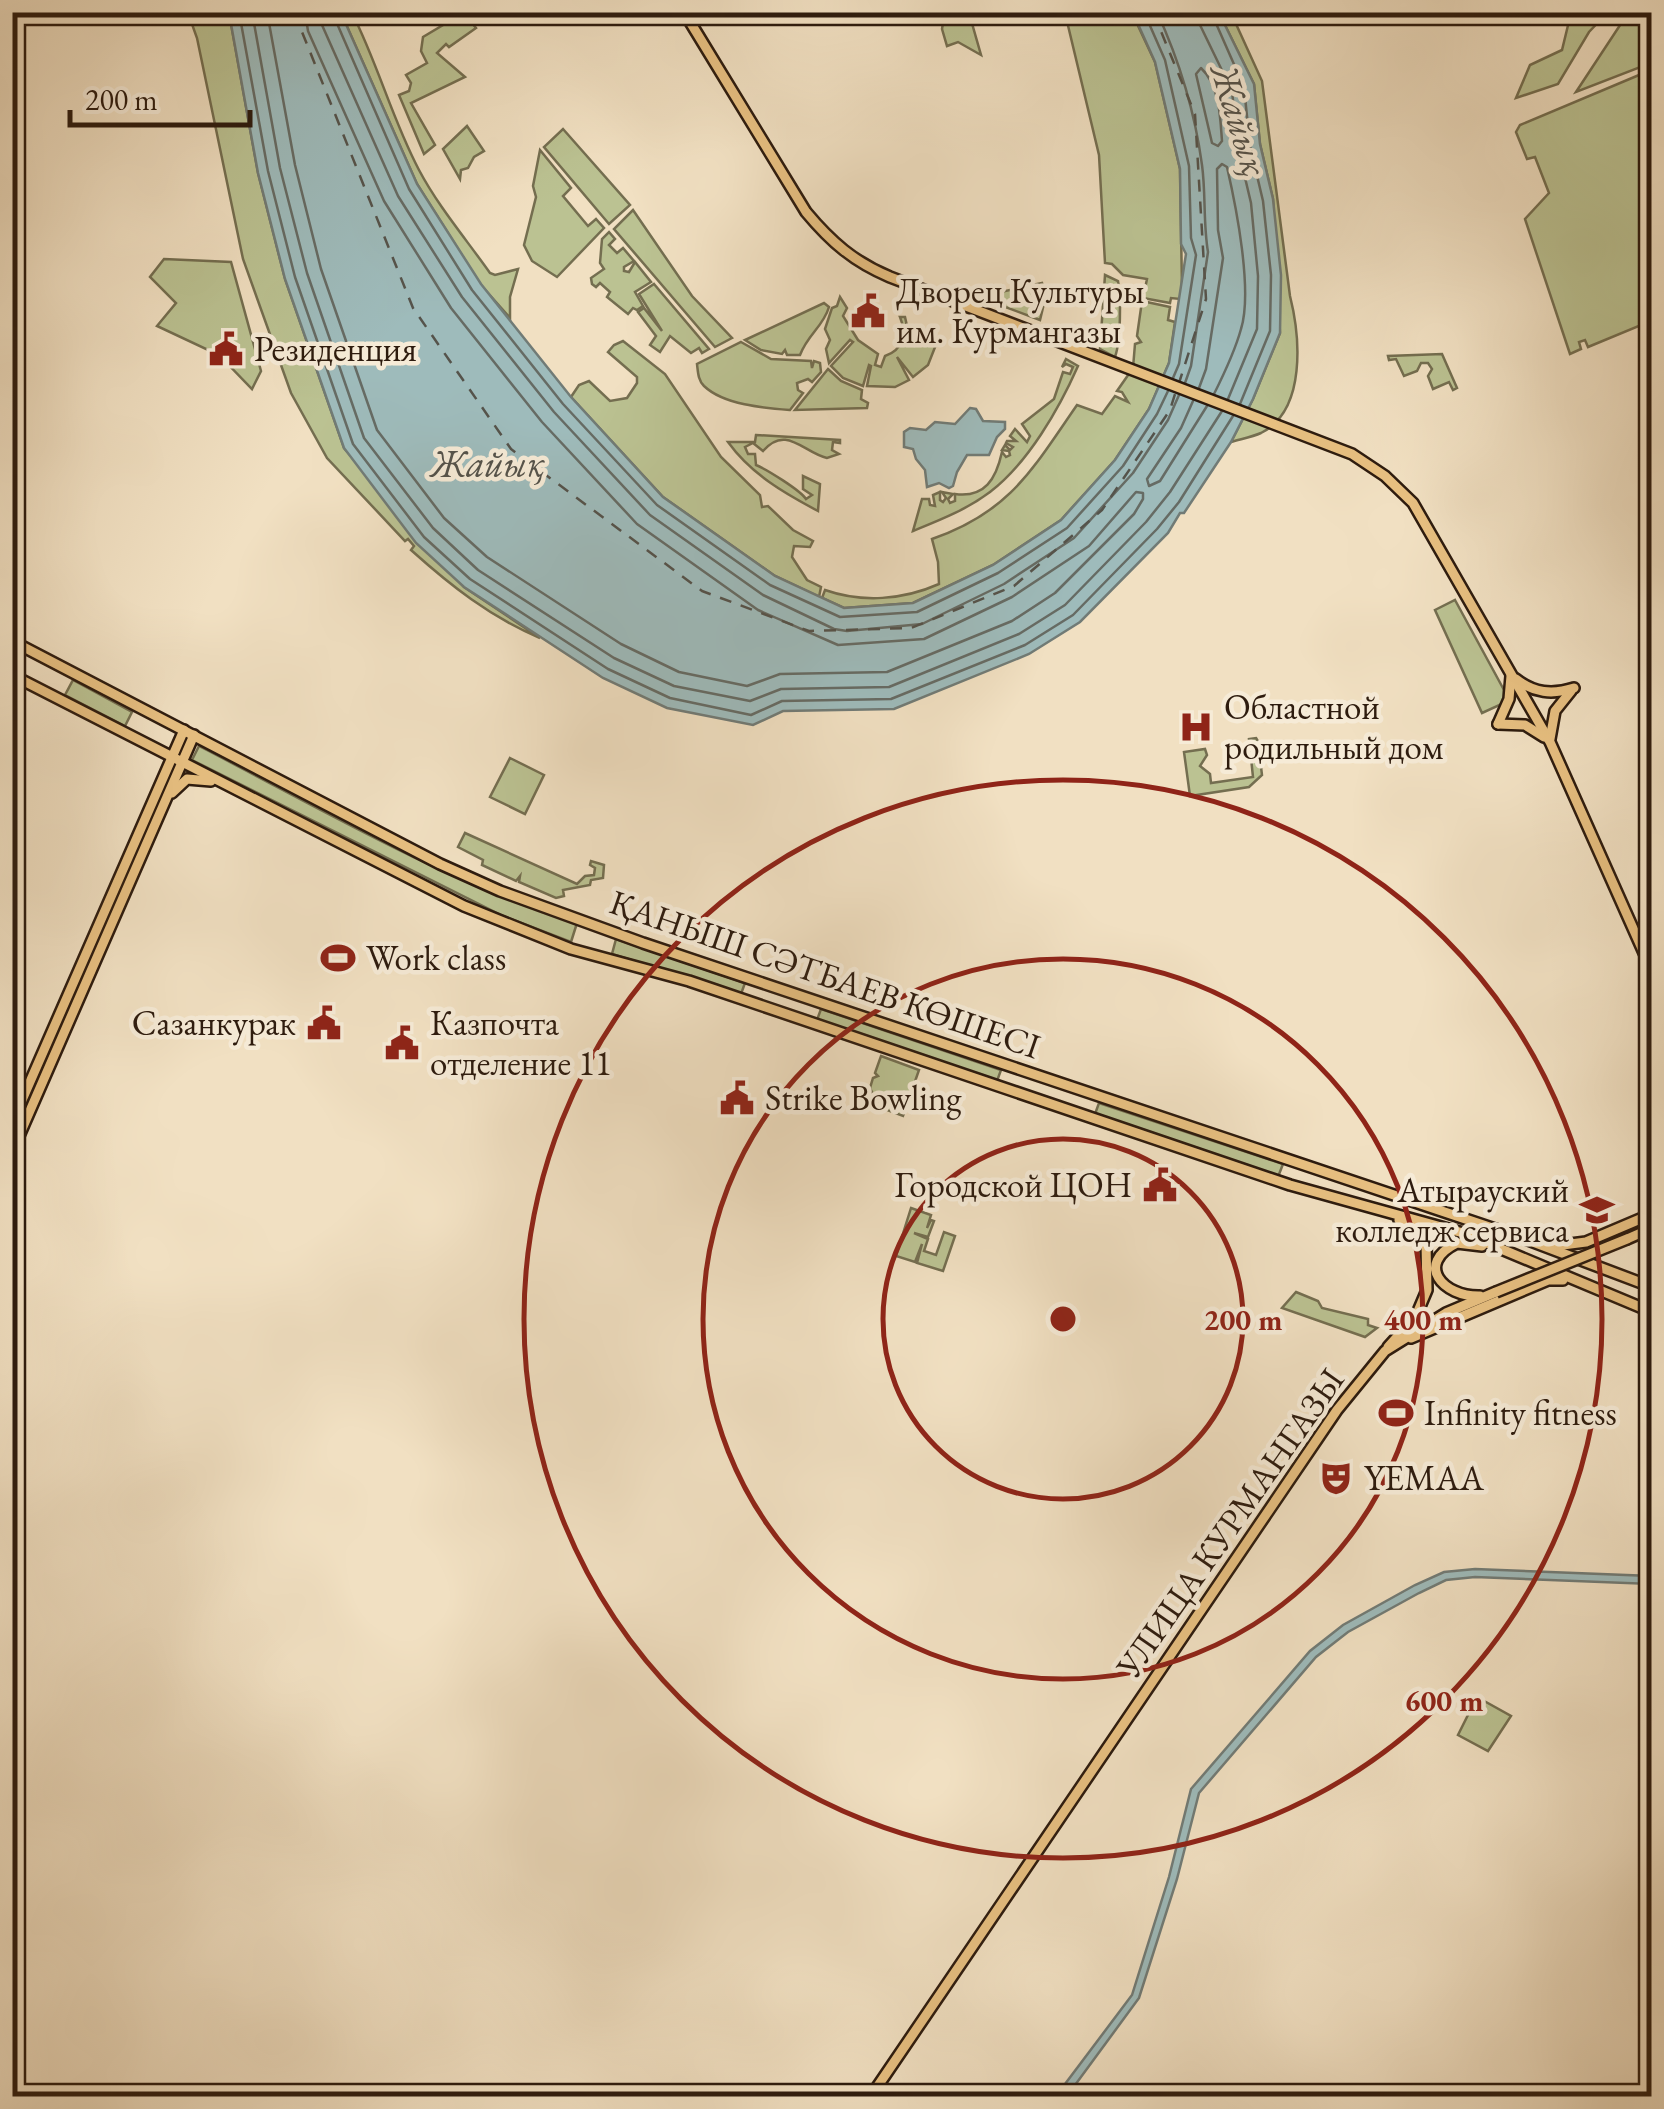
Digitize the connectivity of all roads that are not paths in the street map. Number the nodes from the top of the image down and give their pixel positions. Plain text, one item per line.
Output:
1 (684, 12) edge
2 (12, 641) edge
3 (1510, 674) junction
4 (12, 675) edge
5 (189, 732) junction
6 (1550, 742) junction
7 (171, 756) junction
8 (182, 762) junction
9 (221, 782) junction
10 (167, 799) junction
11 (1652, 971) edge
12 (1022, 1070) junction
13 (1008, 1091) junction
14 (1086, 1092) junction
15 (1080, 1114) junction
16 (12, 1124) edge
17 (12, 1152) edge
18 (1313, 1169) junction
19 (1306, 1190) junction
20 (1420, 1205) junction
21 (1378, 1212) junction
22 (1652, 1214) edge
23 (1416, 1220) junction
24 (1652, 1228) edge
25 (1542, 1245) junction
26 (1516, 1258) junction
27 (1575, 1282) junction
28 (1652, 1287) edge
29 (1492, 1294) junction
30 (1652, 1312) edge
31 (1399, 1343) junction
32 (1385, 1351) junction
33 (871, 2096) edge

1 - 3 main road
2 - 5 main road, ҚАНЫШ СӘТБАЕВ КӨШЕСІ
3 - 6 main road
3 - 6 main road
3 - 6 main road
4 - 7 main road, ҚАНЫШ СӘТБАЕВ КӨШЕСІ
5 - 7 main road
5 - 8 main road
5 - 12 main road, ҚАНЫШ СӘТБАЕВ КӨШЕСІ
6 - 11 main road
7 - 8 main road, ҚАНЫШ СӘТБАЕВ КӨШЕСІ
7 - 16 main road
8 - 9 main road, ҚАНЫШ СӘТБАЕВ КӨШЕСІ
8 - 10 main road
9 - 10 main road
9 - 13 main road, ҚАНЫШ СӘТБАЕВ КӨШЕСІ
10 - 17 main road
12 - 13 main road
12 - 14 main road, ҚАНЫШ СӘТБАЕВ КӨШЕСІ
13 - 15 main road, ҚАНЫШ СӘТБАЕВ КӨШЕСІ
14 - 15 main road
14 - 18 main road, ҚАНЫШ СӘТБАЕВ КӨШЕСІ
15 - 19 main road, ҚАНЫШ СӘТБАЕВ КӨШЕСІ
18 - 19 main road
18 - 20 main road, ҚАНЫШ СӘТБАЕВ КӨШЕСІ
19 - 21 main road, ҚАНЫШ СӘТБАЕВ КӨШЕСІ
20 - 23 main road
20 - 25 main road, ҚАНЫШ СӘТБАЕВ КӨШЕСІ
21 - 23 main road, ҚАНЫШ СӘТБАЕВ КӨШЕСІ
21 - 32 main road
22 - 25 main road
23 - 26 main road, ҚАНЫШ СӘТБАЕВ КӨШЕСІ
24 - 29 main road, УЛИЦА КУРМАНГАЗЫ, bridge
25 - 28 main road, ҚАНЫШ СӘТБАЕВ КӨШЕСІ
26 - 27 main road, ҚАНЫШ СӘТБАЕВ КӨШЕСІ
26 - 29 main road
27 - 30 main road, ҚАНЫШ СӘТБАЕВ КӨШЕСІ
27 - 31 main road
29 - 31 main road, УЛИЦА КУРМАНГАЗЫ
31 - 32 main road, УЛИЦА КУРМАНГАЗЫ
32 - 33 main road, УЛИЦА КУРМАНГАЗЫ

